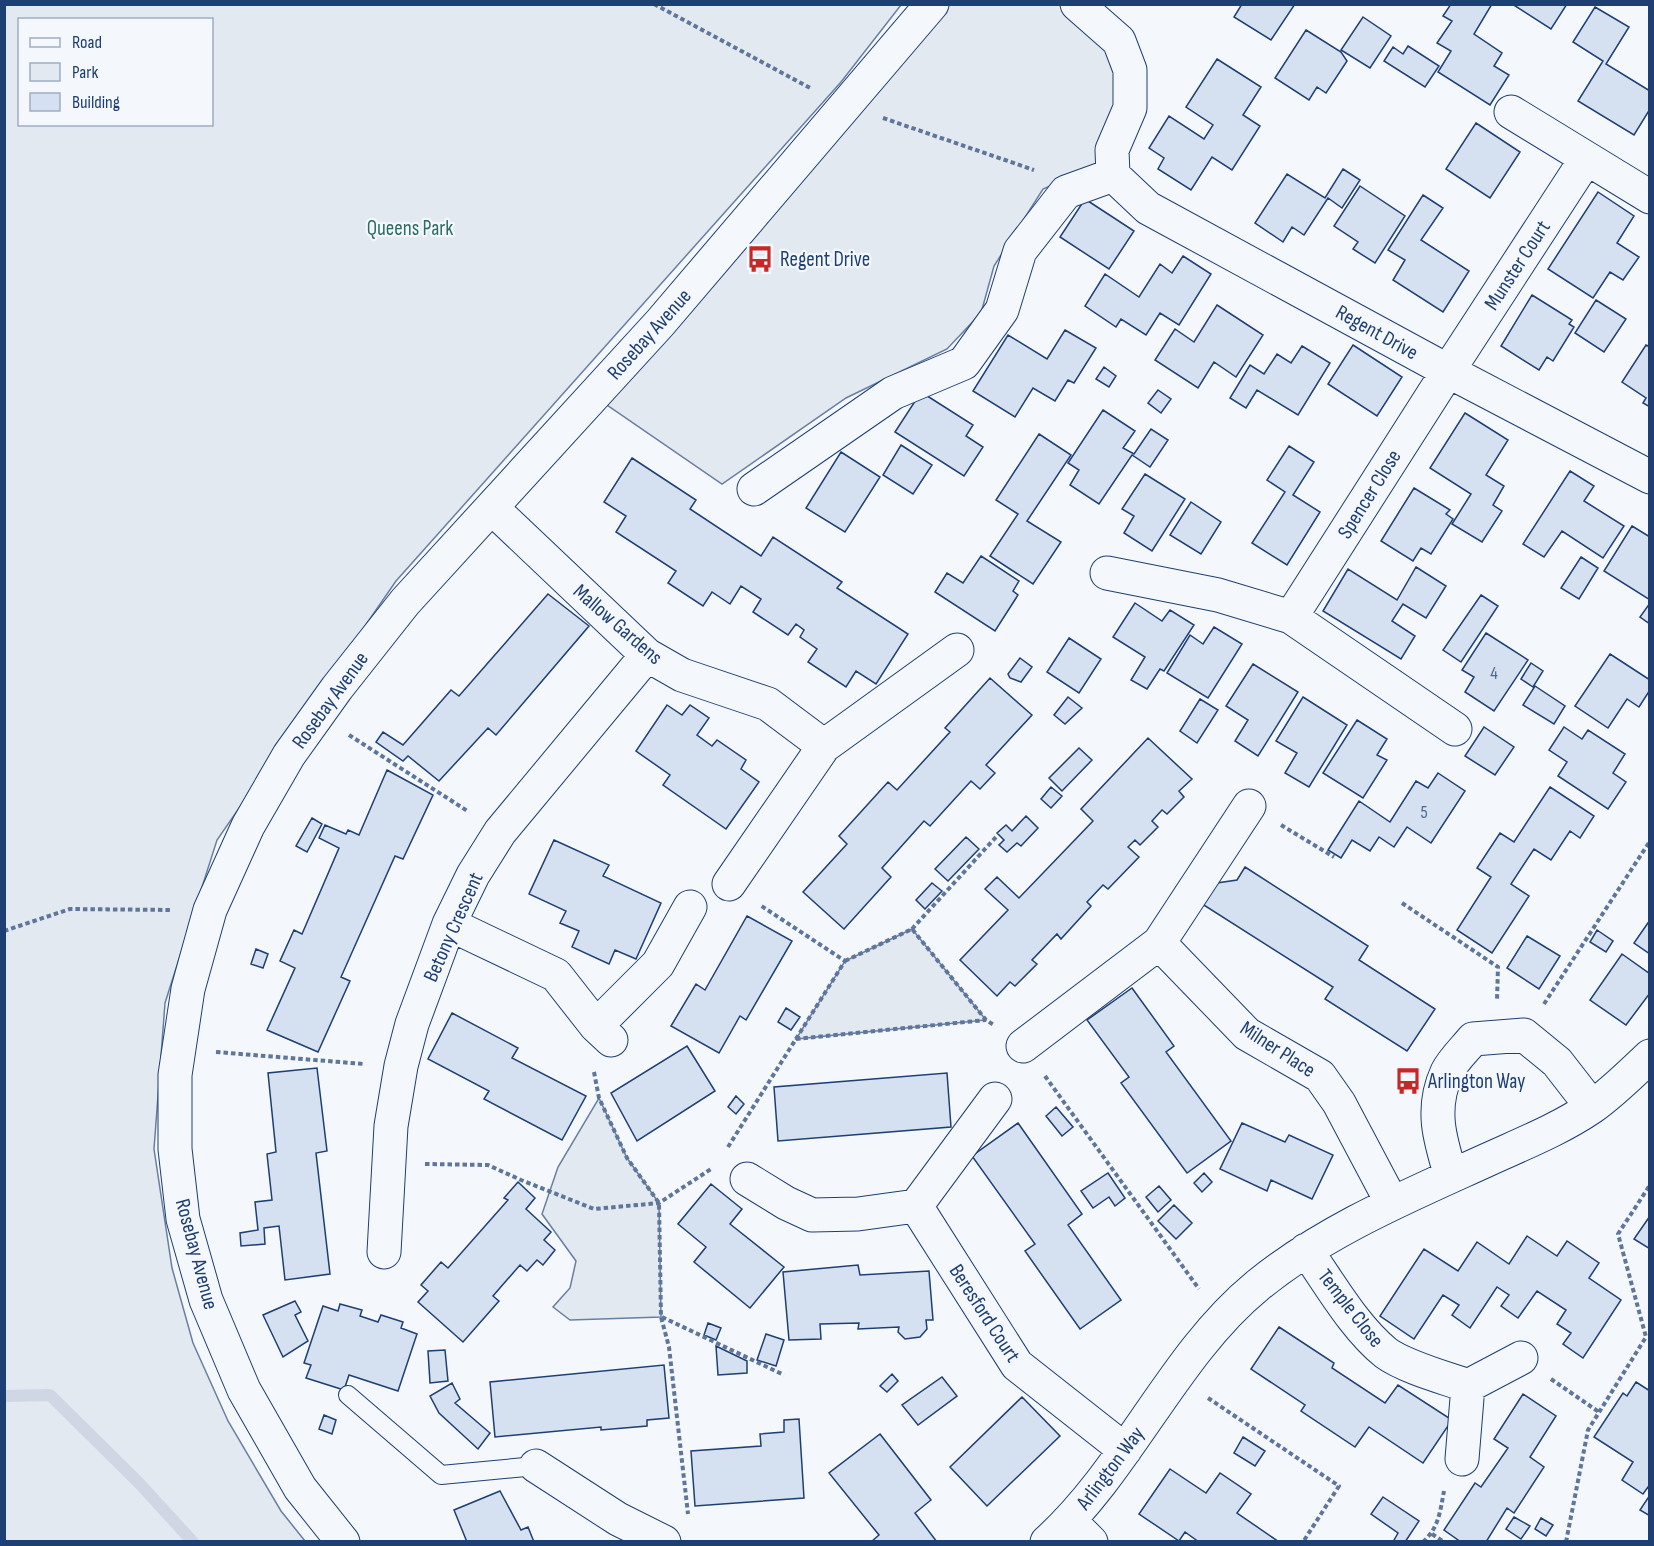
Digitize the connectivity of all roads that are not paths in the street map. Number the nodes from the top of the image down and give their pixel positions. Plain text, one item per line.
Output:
1 (932, 4) edge
2 (1077, 4) edge
3 (1511, 112) dead end
4 (1586, 159) junction
5 (1113, 175) junction
6 (1650, 196) edge
7 (1448, 371) junction
8 (1650, 477) edge
9 (754, 489) dead end
10 (492, 508) junction
11 (1107, 573) dead end
12 (1291, 617) junction
13 (957, 650) dead end
14 (647, 655) junction
15 (1455, 729) dead end
16 (824, 746) junction
17 (1249, 806) road end
18 (729, 884) road end
19 (690, 907) dead end
20 (449, 924) junction
21 (1159, 943) junction
22 (1023, 1046) road end
23 (1650, 1056) edge
24 (995, 1099) dead end
25 (1592, 1107) junction
26 (1451, 1176) junction
27 (747, 1179) dead end
28 (1392, 1203) junction
29 (916, 1206) junction
30 (1306, 1250) junction
31 (384, 1252) dead end
32 (1521, 1358) road end
33 (1468, 1386) junction
34 (348, 1395) dead end
35 (1125, 1450) junction
36 (1462, 1459) road end
37 (536, 1466) joint
38 (1069, 1535) edge
39 (343, 1542) edge
40 (664, 1542) edge

1 - 10 street, Rosebay Avenue
2 - 5 street
3 - 4 street
4 - 6 street
4 - 7 street, Munster Court
5 - 7 street, Regent Drive
5 - 9 street
7 - 8 street, Regent Drive
7 - 12 street, Spencer Close
10 - 14 street, Mallow Gardens
10 - 39 street, Rosebay Avenue
11 - 12 street
12 - 15 street
13 - 16 street
14 - 16 street, Mallow Gardens
14 - 20 street, Betony Crescent
16 - 18 street
17 - 21 street
19 - 20 street
20 - 31 street, Betony Crescent
21 - 22 street
21 - 28 street, Milner Place
23 - 25 street, Arlington Way
24 - 29 street
25 - 26 street, Arlington Way
25 - 26 street
26 - 28 street, Arlington Way
27 - 29 street
28 - 30 street, Arlington Way
29 - 35 street, Beresford Court
30 - 33 street, Temple Close
30 - 35 street, Arlington Way
32 - 33 street
33 - 36 street
34 - 37 lane
35 - 38 street, Arlington Way
37 - 40 street

